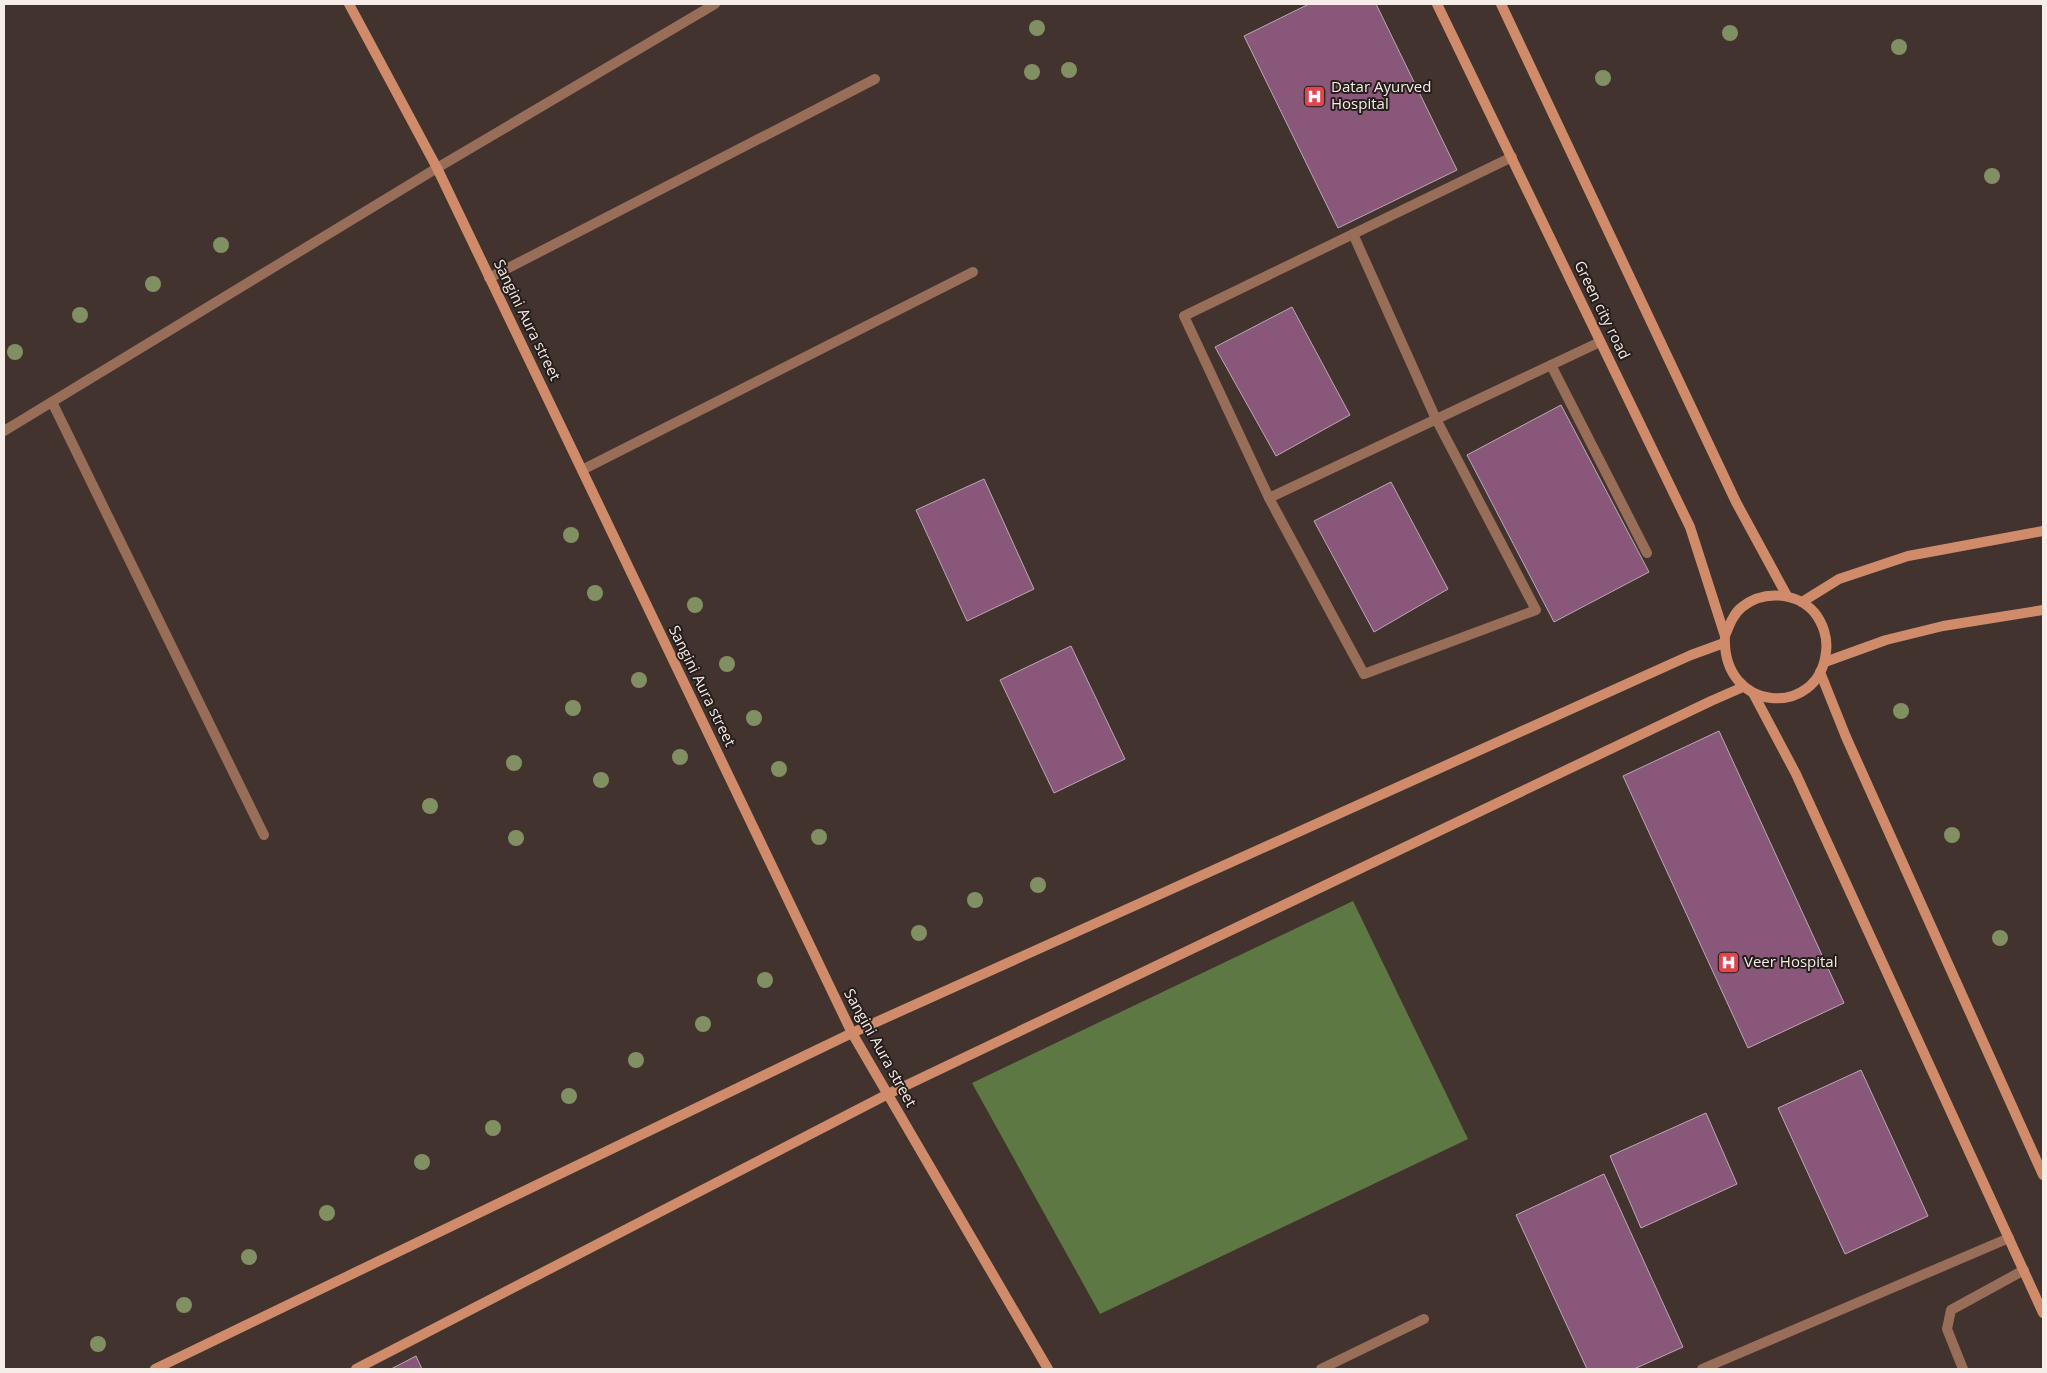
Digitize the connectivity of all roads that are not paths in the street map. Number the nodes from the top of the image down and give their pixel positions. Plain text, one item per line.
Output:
1 (349, 4) edge
2 (716, 4) edge
3 (1437, 4) edge
4 (1501, 4) edge
5 (874, 79) dead end
6 (1512, 157) junction
7 (437, 168) junction
8 (1353, 234) junction
9 (973, 272) dead end
10 (489, 278) junction
11 (1600, 342) junction
12 (1551, 365) junction
13 (52, 402) junction
14 (1436, 419) junction
15 (4, 432) edge
16 (582, 470) junction
17 (1269, 498) junction
18 (2043, 531) edge
19 (1647, 553) dead end
20 (1787, 596) junction
21 (1802, 602) junction
22 (2043, 610) edge
23 (1724, 639) junction
24 (1825, 662) junction
25 (1820, 672) junction
26 (1743, 687) junction
27 (1753, 693) junction
28 (264, 834) dead end
29 (852, 1033) junction
30 (888, 1094) junction
31 (2043, 1175) edge
32 (2009, 1238) junction
33 (2024, 1270) junction
34 (2043, 1313) edge
35 (1424, 1319) dead end
36 (155, 1369) edge
37 (356, 1369) edge
38 (1048, 1369) edge
39 (1321, 1369) edge
40 (1702, 1369) edge
41 (1962, 1369) edge

1 - 7 street, Sangini Aura street
2 - 7 street
3 - 6 street, Green city road
4 - 20 street
5 - 10 street
6 - 8 street
6 - 11 street, Green city road
7 - 10 street, Sangini Aura street
7 - 13 street
8 - 14 street
8 - 17 street
9 - 16 street
10 - 16 street, Sangini Aura street
11 - 12 street
11 - 23 street, Green city road
12 - 14 street
12 - 19 street
13 - 15 street
13 - 28 street
14 - 17 street
14 - 17 street
16 - 29 street, Sangini Aura street
18 - 21 street
20 - 21 street
20 - 23 street
21 - 24 street
22 - 24 street
23 - 26 street
23 - 29 street
24 - 25 street
25 - 27 street
25 - 31 street
26 - 27 street
26 - 30 street
27 - 32 street
29 - 30 street, Sangini Aura street
29 - 36 street
30 - 37 street
30 - 38 street, Sangini Aura street
32 - 33 street
32 - 40 street
33 - 34 street
33 - 41 street
35 - 39 street

